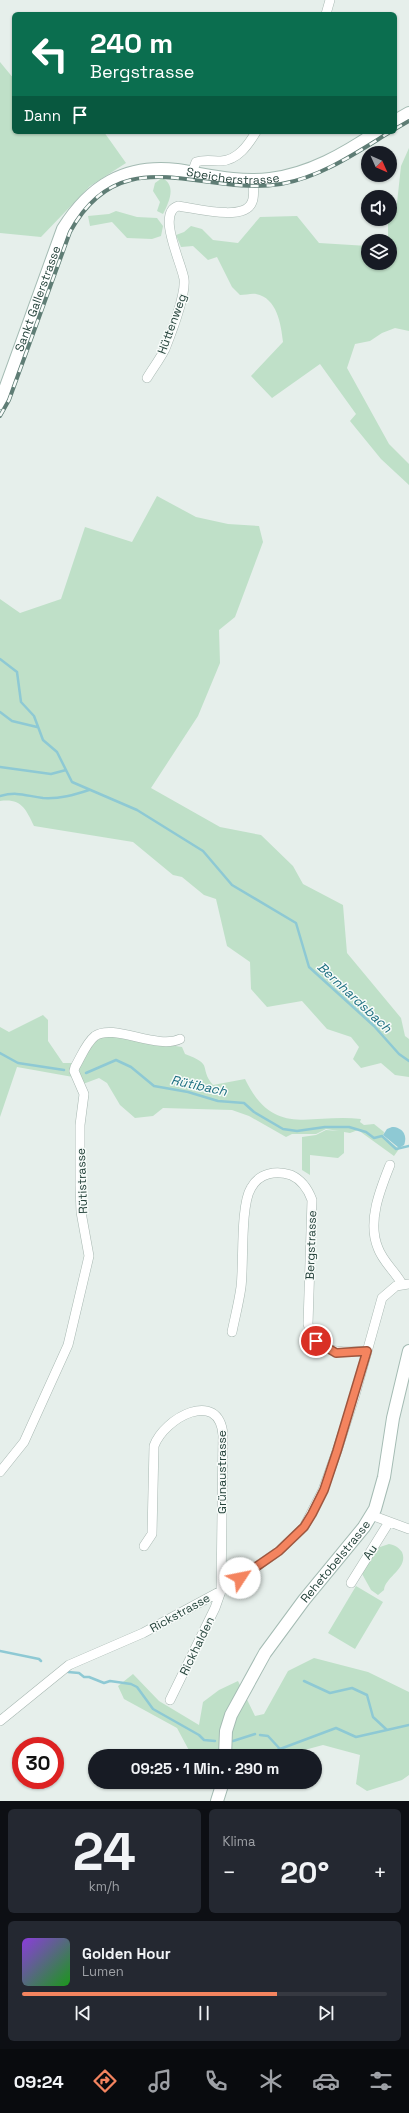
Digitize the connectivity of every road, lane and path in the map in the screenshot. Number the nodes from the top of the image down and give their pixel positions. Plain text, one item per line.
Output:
1 (330, 0) edge
2 (327, 12) edge
3 (409, 113) edge
4 (397, 120) edge
5 (255, 134) edge
6 (374, 134) edge
7 (192, 173) junction
8 (253, 180) junction
9 (84, 199) joint
10 (147, 378) dead end
11 (0, 403) edge
12 (180, 1039) dead end
13 (390, 1165) dead end
14 (406, 1284) edge
15 (232, 1332) dead end
16 (367, 1351) junction
17 (409, 1354) edge
18 (405, 1382) edge
19 (0, 1472) edge
20 (371, 1515) junction
21 (389, 1522) junction
22 (409, 1529) edge
23 (144, 1546) dead end
24 (351, 1583) dead end
25 (221, 1590) junction
26 (170, 1700) dead end
27 (0, 1721) edge
28 (225, 1749) edge
29 (221, 1789) edge
30 (217, 1801) edge

1 - 2 street
3 - 4 main road
5 - 7 street
6 - 8 main road, Speicherstrasse
7 - 8 main road, Speicherstrasse
7 - 9 main road, Speicherstrasse
8 - 10 street, Hüttenweg
9 - 11 main road, Sankt Gallerstrasse
12 - 19 street, Rütistrasse
13 - 14 street
14 - 16 street, Rickstrasse
15 - 16 street, Bergstrasse
16 - 25 street, Rickstrasse
17 - 18 main road, Rehetobelstrasse
18 - 20 main road, Rehetobelstrasse
20 - 21 street
20 - 28 main road, Rehetobelstrasse
21 - 22 street
21 - 24 street, Au
23 - 25 street, Grünaustrasse
25 - 26 street, Rickhalden
25 - 27 street, Rickstrasse
29 - 30 main road

